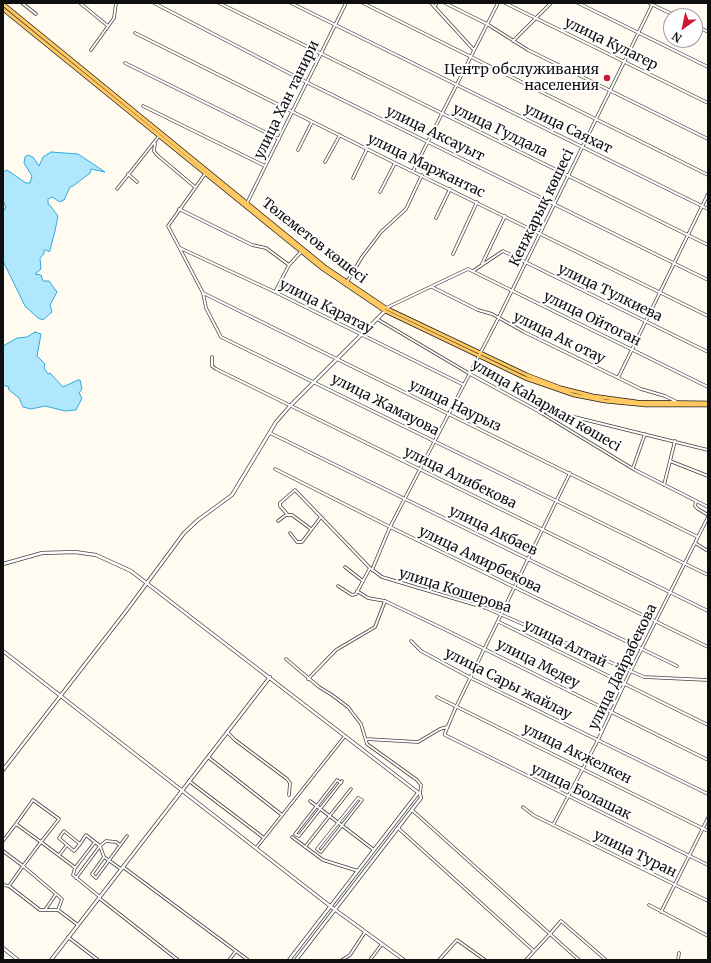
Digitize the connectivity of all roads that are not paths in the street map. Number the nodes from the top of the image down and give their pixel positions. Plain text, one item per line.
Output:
1 (22, 3) edge
2 (80, 3) edge
3 (116, 3) edge
4 (219, 3) edge
5 (291, 3) edge
6 (346, 3) edge
7 (362, 3) edge
8 (431, 3) edge
9 (438, 3) edge
10 (445, 3) edge
11 (498, 3) edge
12 (505, 3) edge
13 (551, 3) edge
14 (578, 3) edge
15 (3, 4) edge
16 (153, 4) edge
17 (652, 4) edge
18 (435, 6) junction
19 (3, 9) edge
20 (663, 10) edge
21 (36, 14) dead end
22 (536, 19) junction
23 (335, 24) junction
24 (487, 24) junction
25 (108, 26) junction
26 (135, 33) dead end
27 (638, 33) junction
28 (513, 41) junction
29 (474, 49) junction
30 (91, 50) dead end
31 (321, 53) junction
32 (470, 55) junction
33 (624, 61) junction
34 (125, 63) dead end
35 (708, 67) edge
36 (306, 82) junction
37 (456, 84) junction
38 (610, 91) junction
39 (708, 103) edge
40 (144, 106) dead end
41 (292, 111) junction
42 (442, 113) junction
43 (596, 119) junction
44 (312, 122) junction
45 (160, 135) junction
46 (340, 135) junction
47 (279, 139) junction
48 (708, 139) edge
49 (155, 142) junction
50 (428, 142) junction
51 (582, 148) junction
52 (367, 149) junction
53 (298, 150) dead end
54 (325, 162) dead end
55 (395, 163) junction
56 (265, 166) junction
57 (413, 172) junction
58 (128, 174) junction
59 (205, 174) junction
60 (708, 174) edge
61 (422, 175) junction
62 (568, 176) junction
63 (353, 178) dead end
64 (137, 182) dead end
65 (195, 187) junction
66 (118, 189) dead end
67 (450, 189) junction
68 (380, 192) dead end
69 (708, 194) edge
70 (477, 202) junction
71 (246, 205) junction
72 (554, 205) junction
73 (702, 206) junction
74 (179, 209) junction
75 (708, 209) edge
76 (505, 216) junction
77 (436, 218) dead end
78 (540, 234) junction
79 (688, 235) junction
80 (708, 245) edge
81 (179, 247) junction
82 (301, 252) junction
83 (453, 254) dead end
84 (526, 263) junction
85 (674, 264) junction
86 (289, 265) junction
87 (481, 265) junction
88 (473, 271) junction
89 (708, 280) edge
90 (346, 284) junction
91 (431, 287) junction
92 (275, 292) junction
93 (512, 292) junction
94 (660, 292) junction
95 (204, 293) junction
96 (386, 309) junction
97 (708, 316) edge
98 (377, 319) junction
99 (498, 319) junction
100 (646, 322) junction
101 (360, 335) junction
102 (632, 349) junction
103 (708, 352) edge
104 (480, 355) junction
105 (212, 357) dead end
106 (337, 359) junction
107 (470, 374) junction
108 (618, 378) junction
109 (315, 382) junction
110 (464, 385) junction
111 (708, 387) edge
112 (677, 404) junction
113 (708, 404) edge
114 (290, 406) junction
115 (538, 411) junction
116 (448, 414) junction
117 (270, 433) junction
118 (645, 434) junction
119 (434, 441) junction
120 (675, 441) junction
121 (708, 450) edge
122 (670, 461) junction
123 (633, 468) junction
124 (275, 469) dead end
125 (420, 470) junction
126 (570, 473) junction
127 (708, 476) edge
128 (664, 485) junction
129 (404, 499) junction
130 (557, 501) junction
131 (696, 501) junction
132 (708, 507) edge
133 (288, 515) junction
134 (708, 516) edge
135 (321, 517) junction
136 (278, 521) dead end
137 (390, 527) junction
138 (311, 529) junction
139 (542, 530) junction
140 (290, 533) dead end
141 (698, 536) junction
142 (695, 543) junction
143 (708, 551) edge
144 (528, 559) junction
145 (3, 564) edge
146 (685, 564) junction
147 (345, 567) dead end
148 (371, 569) junction
149 (708, 575) edge
150 (363, 581) junction
151 (147, 583) junction
152 (338, 586) dead end
153 (514, 588) junction
154 (357, 591) junction
155 (671, 592) junction
156 (385, 601) junction
157 (708, 611) edge
158 (502, 615) junction
159 (656, 621) junction
160 (499, 622) junction
161 (411, 641) dead end
162 (708, 647) edge
163 (486, 649) junction
164 (641, 649) junction
165 (3, 651) edge
166 (286, 660) dead end
167 (677, 666) dead end
168 (630, 672) junction
169 (270, 677) junction
170 (308, 678) junction
171 (471, 678) junction
172 (708, 680) edge
173 (624, 684) junction
174 (60, 697) junction
175 (437, 697) dead end
176 (456, 707) junction
177 (611, 712) junction
178 (708, 725) edge
179 (447, 727) junction
180 (227, 732) junction
181 (345, 736) junction
182 (366, 739) junction
183 (598, 740) junction
184 (208, 757) junction
185 (708, 760) edge
186 (583, 768) junction
187 (3, 770) edge
188 (189, 781) junction
189 (351, 789) dead end
190 (181, 791) junction
191 (419, 793) junction
192 (708, 794) edge
193 (289, 795) dead end
194 (568, 797) junction
195 (310, 801) dead end
196 (316, 806) junction
197 (523, 807) dead end
198 (320, 809) junction
199 (412, 810) junction
200 (282, 815) junction
201 (330, 816) junction
202 (708, 818) edge
203 (338, 822) junction
204 (16, 824) junction
205 (553, 825) junction
206 (342, 826) junction
207 (398, 828) junction
208 (703, 828) junction
209 (708, 831) edge
210 (127, 836) dead end
211 (292, 837) dead end
212 (264, 838) junction
213 (3, 841) edge
214 (41, 842) junction
215 (95, 842) junction
216 (80, 844) junction
217 (67, 845) junction
218 (120, 845) junction
219 (100, 846) junction
220 (305, 847) junction
221 (256, 848) junction
222 (374, 850) junction
223 (3, 851) edge
224 (59, 855) junction
225 (690, 855) junction
226 (104, 857) junction
227 (109, 861) junction
228 (708, 865) edge
229 (22, 866) junction
230 (75, 868) junction
231 (122, 868) junction
232 (358, 871) junction
233 (76, 878) junction
234 (3, 885) edge
235 (675, 885) junction
236 (9, 886) junction
237 (56, 894) junction
238 (100, 898) junction
239 (708, 901) edge
240 (649, 905) dead end
241 (330, 906) junction
242 (338, 906) junction
243 (334, 909) junction
244 (45, 910) junction
245 (58, 910) junction
246 (339, 912) junction
247 (661, 912) junction
248 (332, 913) junction
249 (78, 925) junction
250 (365, 932) junction
251 (550, 934) junction
252 (708, 936) edge
253 (68, 937) junction
254 (382, 944) junction
255 (3, 948) edge
256 (534, 950) junction
257 (236, 951) junction
258 (679, 953) dead end
259 (18, 960) edge
260 (50, 960) edge
261 (98, 960) edge
262 (178, 960) edge
263 (229, 960) edge
264 (248, 960) edge
265 (289, 960) edge
266 (296, 960) edge
267 (342, 960) edge
268 (370, 960) edge
269 (404, 960) edge
270 (439, 960) edge
271 (485, 960) edge
272 (526, 960) edge
273 (579, 960) edge
274 (606, 960) edge
275 (678, 960) edge

1 - 21 street
2 - 25 street
3 - 25 street
4 - 31 street, улица Гулдала
5 - 23 street, улица Саяхат
6 - 23 street, улица Хан танири
7 - 32 street
8 - 18 street
9 - 18 street
10 - 24 street
11 - 24 street
12 - 22 street, улица Кулагер
13 - 22 street
14 - 27 street
15 - 45 main road, Төлеметов көшесі
16 - 36 street, улица Аксауыт
17 - 20 street
17 - 27 street, Кенжарық көшесі
18 - 29 street
19 - 45 main road, Төлеметов көшесі
22 - 28 street
22 - 33 street, улица Кулагер
23 - 31 street, улица Хан танири
23 - 37 street, улица Саяхат
24 - 28 street
24 - 29 street
25 - 30 street
26 - 41 street, улица Маржантас
27 - 33 street, Кенжарық көшесі
27 - 35 street
28 - 38 street
29 - 32 street
31 - 36 street, улица Хан танири
31 - 42 street, улица Гулдала
32 - 37 street
32 - 43 street
33 - 38 street, Кенжарық көшесі
33 - 39 street, улица Кулагер
34 - 47 street
36 - 41 street, улица Хан танири
36 - 50 street, улица Аксауыт
37 - 42 street
37 - 51 street, улица Саяхат
38 - 43 street, Кенжарық көшесі
38 - 48 street
40 - 56 street
41 - 44 street, улица Маржантас
41 - 47 street, улица Хан танири
42 - 50 street
42 - 62 street, улица Гулдала
43 - 51 street, Кенжарық көшесі
43 - 60 street
44 - 46 street, улица Маржантас
44 - 53 street
45 - 49 street
45 - 59 main road, Төлеметов көшесі
45 - 71 main road, Төлеметов көшесі
46 - 52 street, улица Маржантас
46 - 54 street
47 - 56 street, улица Хан танири
49 - 58 street
49 - 65 street
50 - 57 street
50 - 72 street, улица Аксауыт
51 - 62 street, Кенжарық көшесі
51 - 73 street, улица Саяхат
52 - 55 street, улица Маржантас
52 - 63 street
55 - 57 street, улица Маржантас
55 - 68 street
56 - 71 street, улица Хан танири
57 - 61 street, улица Маржантас
58 - 64 street
58 - 66 street
59 - 65 street, улица Жамауова
59 - 71 main road, Төлеметов көшесі
61 - 67 street, улица Маржантас
61 - 90 street
62 - 72 street, Кенжарық көшесі
62 - 79 street, улица Гулдала
65 - 74 street, улица Жамауова
67 - 70 street, улица Маржантас
67 - 77 street
69 - 73 street
70 - 76 street, улица Маржантас
70 - 83 street
71 - 82 main road, Төлеметов көшесі
71 - 90 main road, Төлеметов көшесі
72 - 78 street, Кенжарық көшесі
72 - 85 street, улица Аксауыт
73 - 75 street, улица Саяхат
73 - 79 street
74 - 81 street, улица Жамауова
74 - 86 street
76 - 78 street, улица Маржантас
76 - 87 street
78 - 84 street, Кенжарық көшесі
78 - 94 street, улица Маржантас
79 - 80 street, улица Гулдала
79 - 85 street
81 - 92 street, улица Каратау
81 - 95 street, улица Жамауова
82 - 86 street
82 - 90 main road, Төлеметов көшесі
84 - 87 street, улица Тулкиева
84 - 93 street, Кенжарық көшесі
84 - 100 street, улица Тулкиева
85 - 89 street, улица Аксауыт
85 - 94 street
86 - 92 street
87 - 88 street
88 - 91 street, улица Ойтоган
88 - 93 street, улица Ойтоган
90 - 96 main road, Төлеметов көшесі
91 - 96 street
91 - 99 street, улица Ак отау
92 - 101 street, улица Каратау
93 - 99 street, Кенжарық көшесі
93 - 102 street, улица Ойтоган
94 - 97 street, улица Маржантас
94 - 100 street
95 - 106 street, улица Наурыз
95 - 109 street, улица Жамауова
96 - 98 street
96 - 104 main road, Төлеметов көшесі
98 - 101 street
98 - 107 street, улица Каһарман көшесі
99 - 104 street, Кенжарық көшесі
99 - 108 street, улица Ак отау
100 - 102 street
100 - 103 street, улица Тулкиева
101 - 106 street
101 - 110 street, улица Каратау
102 - 108 street
102 - 111 street, улица Ойтоган
104 - 107 street, Кенжарық көшесі
104 - 112 main road, Төлеметов көшесі
105 - 114 street, улица Алибекова
106 - 109 street
106 - 116 street, улица Наурыз
107 - 110 street, Кенжарық көшесі
107 - 115 street, улица Каһарман көшесі
108 - 112 street, улица Ак отау
109 - 114 street
109 - 119 street, улица Жамауова
110 - 116 street, Кенжарық көшесі
112 - 113 main road, Төлеметов көшесі
114 - 117 street
114 - 125 street, улица Алибекова
115 - 118 street
115 - 123 street, улица Каһарман көшесі
116 - 119 street, Кенжарық көшесі
116 - 126 street, улица Наурыз
117 - 129 street, улица Акбаев
117 - 151 street
118 - 120 street
118 - 123 street
119 - 125 street, Кенжарық көшесі
119 - 130 street, улица Жамауова
120 - 121 street
120 - 122 street
122 - 127 street
122 - 128 street
123 - 128 street, улица Каһарман көшесі
124 - 137 street, улица Амирбекова
125 - 129 street, Кенжарық көшесі
125 - 139 street, улица Алибекова
126 - 130 street
126 - 141 street, улица Наурыз
128 - 131 street, улица Каһарман көшесі
129 - 137 street, Кенжарық көшесі
129 - 144 street, улица Акбаев
130 - 139 street
130 - 146 street, улица Жамауова
131 - 132 street, улица Каһарман көшесі
131 - 134 street
133 - 135 street, улица Кошерова
133 - 136 street
133 - 138 street
134 - 141 street, улица Дайрабекова
135 - 138 street
135 - 148 street, улица Кошерова
137 - 148 street, Кенжарық көшесі
137 - 153 street, улица Амирбекова
138 - 140 street
139 - 144 street
139 - 155 street, улица Алибекова
141 - 142 street, улица Дайрабекова
142 - 143 street
142 - 146 street, улица Дайрабекова
144 - 153 street
144 - 159 street, улица Акбаев
145 - 151 street
146 - 149 street, улица Жамауова
146 - 155 street, улица Дайрабекова
147 - 150 street
148 - 150 street, Кенжарық көшесі
148 - 158 street, улица Кошерова
150 - 154 street, Кенжарық көшесі
151 - 169 street
151 - 174 street
152 - 154 street, улица Медеу
153 - 158 street
153 - 164 street, улица Амирбекова
154 - 156 street, улица Медеу
155 - 157 street, улица Алибекова
155 - 159 street, улица Дайрабекова
156 - 163 street, улица Медеу
156 - 170 street
158 - 160 street
158 - 168 street, улица Кошерова
159 - 162 street, улица Акбаев
159 - 164 street, улица Дайрабекова
160 - 163 street
160 - 173 street, улица Алтай
161 - 171 street, улица Сары жайлау
163 - 171 street
163 - 177 street, улица Медеу
164 - 167 street, улица Амирбекова
164 - 168 street, улица Дайрабекова
165 - 174 street
166 - 170 street
168 - 172 street, улица Кошерова
168 - 173 street, улица Дайрабекова
169 - 180 street
169 - 181 street
170 - 182 street
171 - 176 street
171 - 183 street, улица Сары жайлау
173 - 177 street, улица Дайрабекова
173 - 178 street, улица Алтай
174 - 187 street
174 - 190 street
175 - 176 street, улица Акжелкен
176 - 179 street
176 - 186 street, улица Акжелкен
177 - 183 street, улица Дайрабекова
177 - 185 street, улица Медеу
179 - 182 street
179 - 194 street, улица Болашак
180 - 184 street
180 - 193 street
181 - 191 street
181 - 200 street
182 - 191 street
183 - 186 street, улица Дайрабекова
183 - 192 street, улица Сары жайлау
184 - 188 street
184 - 200 street
186 - 194 street, улица Дайрабекова
186 - 208 street, улица Акжелкен
188 - 190 street
188 - 212 street
189 - 201 street
190 - 221 street
190 - 231 street
191 - 199 street
191 - 222 street
194 - 205 street, улица Дайрабекова
194 - 225 street, улица Болашак
195 - 196 street
196 - 198 street
196 - 198 street
196 - 198 street
197 - 205 street, улица Туран
198 - 201 street
199 - 207 street
199 - 251 street
200 - 212 street
201 - 203 street
201 - 220 street
202 - 208 street
203 - 206 street
203 - 206 street
203 - 206 street
204 - 213 street
204 - 214 street
204 - 214 street
205 - 235 street, улица Туран
206 - 222 street
207 - 242 street
207 - 256 street
208 - 209 street, улица Акжелкен
208 - 225 street
210 - 218 street
211 - 220 street
212 - 221 street
214 - 224 street
214 - 229 street
215 - 216 street
215 - 219 street
215 - 230 street
216 - 217 street
216 - 217 street
217 - 224 street
218 - 219 street
218 - 227 street
219 - 226 street
219 - 233 street
220 - 232 street
221 - 241 street
222 - 232 street
223 - 229 street
224 - 230 street
225 - 228 street, улица Болашак
225 - 235 street
226 - 227 street
226 - 227 street
227 - 231 street
229 - 236 street
229 - 237 street
230 - 233 street
231 - 238 street
231 - 257 street
232 - 241 street
233 - 238 street
234 - 236 street
235 - 239 street, улица Туран
235 - 247 street
236 - 244 street
237 - 244 street
237 - 245 street
238 - 249 street
238 - 262 street
240 - 247 street
241 - 243 street
241 - 265 street
242 - 243 street
242 - 246 street
243 - 246 street
243 - 248 street
244 - 245 street
245 - 249 street
246 - 248 street
246 - 250 street
247 - 252 street
248 - 266 street
249 - 253 street
250 - 254 street
250 - 267 street
251 - 256 street
251 - 273 street
251 - 274 street
253 - 260 street
253 - 261 street
254 - 268 street
254 - 269 street
255 - 259 street
256 - 272 street
257 - 263 street
257 - 264 street
258 - 275 street
270 - 271 street

